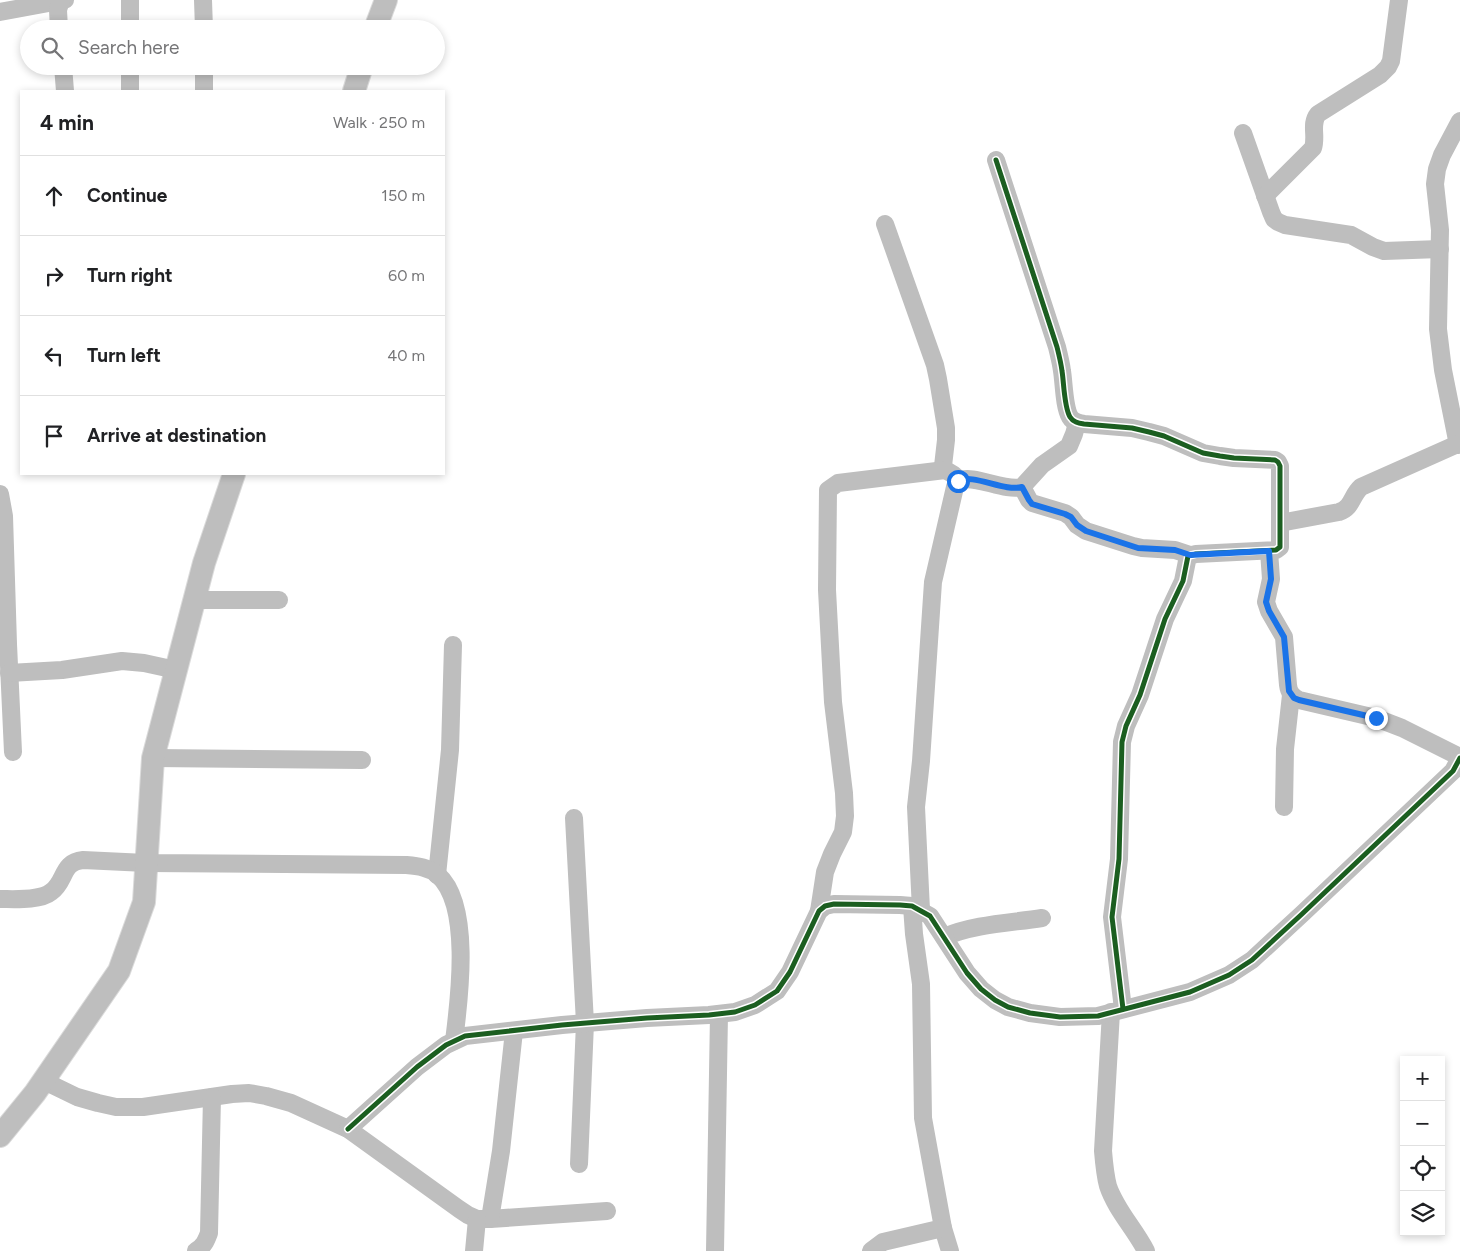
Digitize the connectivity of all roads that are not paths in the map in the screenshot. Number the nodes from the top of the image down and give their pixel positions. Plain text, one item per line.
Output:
1 (60, 0) edge
2 (66, 0) edge
3 (130, 0) edge
4 (203, 0) edge
5 (386, 0) edge
6 (1399, 0) edge
7 (0, 12) edge
8 (58, 20) edge
9 (130, 20) edge
10 (204, 20) edge
11 (378, 20) edge
12 (63, 75) edge
13 (130, 75) edge
14 (204, 75) edge
15 (359, 75) edge
16 (65, 90) edge
17 (130, 90) edge
18 (204, 90) edge
19 (354, 90) edge
20 (1460, 121) edge
21 (1243, 133) dead end
22 (996, 160) dead end
23 (1265, 196) junction
24 (885, 224) dead end
25 (1440, 249) junction
26 (1077, 423) junction
27 (1459, 444) edge
28 (946, 470) junction
29 (234, 475) edge
30 (961, 480) junction
31 (1022, 487) junction
32 (0, 494) edge
33 (1280, 523) junction
34 (1269, 551) junction
35 (1190, 555) junction
36 (194, 600) junction
37 (279, 600) dead end
38 (453, 645) dead end
39 (176, 670) junction
40 (9, 673) junction
41 (1291, 695) junction
42 (13, 752) dead end
43 (153, 758) junction
44 (362, 760) dead end
45 (1458, 765) edge
46 (1284, 807) dead end
47 (574, 818) dead end
48 (146, 863) junction
49 (437, 875) junction
50 (0, 899) edge
51 (916, 908) junction
52 (818, 911) junction
53 (1042, 918) dead end
54 (944, 937) junction
55 (1117, 1011) junction
56 (719, 1014) junction
57 (585, 1023) junction
58 (514, 1031) junction
59 (454, 1042) junction
60 (44, 1081) junction
61 (212, 1097) junction
62 (348, 1129) junction
63 (0, 1136) edge
64 (579, 1164) dead end
65 (608, 1211) dead end
66 (483, 1219) junction
67 (942, 1228) junction
68 (196, 1251) edge
69 (474, 1251) edge
70 (715, 1251) edge
71 (871, 1251) edge
72 (950, 1251) edge
73 (1146, 1251) edge

1 - 2 street
1 - 7 street
1 - 8 street
3 - 9 street
4 - 10 street
5 - 11 main road
6 - 23 street
12 - 16 street
13 - 17 street
14 - 18 street
15 - 19 main road
20 - 25 street
21 - 23 street
22 - 26 street
23 - 25 street
24 - 28 street
25 - 27 street
26 - 31 street
26 - 33 street
27 - 33 street
28 - 30 street
28 - 52 street
29 - 36 main road
30 - 31 street
30 - 51 street
31 - 35 street
32 - 40 street
33 - 34 street
34 - 35 street
34 - 41 street
35 - 55 street
36 - 37 street
36 - 39 main road
38 - 49 street
39 - 40 street
39 - 43 main road
40 - 42 street
41 - 45 street
41 - 46 street
43 - 44 street
43 - 48 main road
45 - 55 street
47 - 57 street
48 - 49 street
48 - 50 street
48 - 60 main road
49 - 59 street
51 - 52 street
51 - 54 street
51 - 67 street
52 - 56 street
53 - 54 street
54 - 55 street
55 - 73 street
56 - 57 street
56 - 70 street
57 - 58 street
57 - 64 street
58 - 59 street
58 - 66 street
59 - 62 street
60 - 61 street
60 - 63 main road
61 - 62 street
61 - 68 street
62 - 66 street
65 - 66 street
66 - 69 street
67 - 71 street
67 - 72 street

